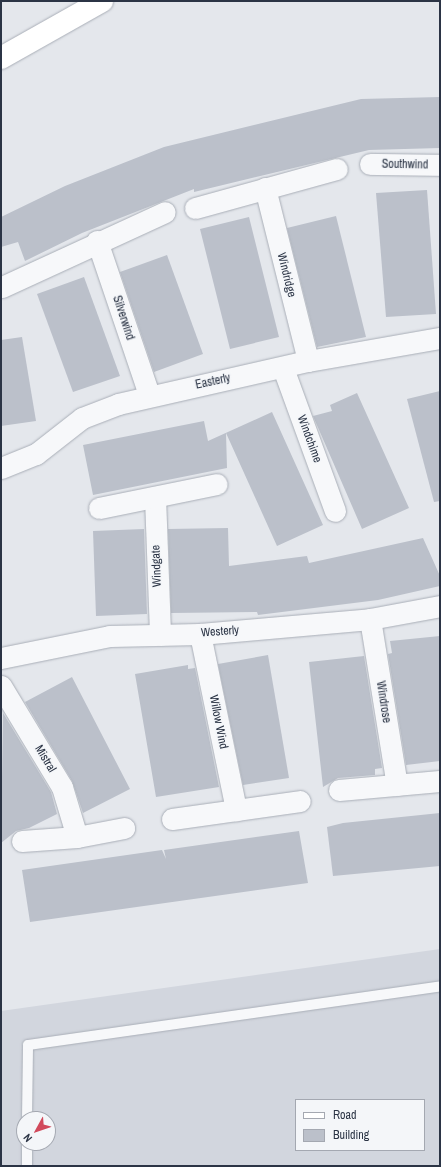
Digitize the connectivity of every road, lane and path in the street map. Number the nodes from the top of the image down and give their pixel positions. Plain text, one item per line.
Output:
1 (102, 1) edge
2 (1, 58) edge
3 (370, 164) dead end
4 (440, 165) edge
5 (337, 169) dead end
6 (265, 188) junction
7 (195, 208) dead end
8 (165, 212) dead end
9 (97, 241) junction
10 (2, 287) dead end
11 (440, 338) edge
12 (308, 361) junction
13 (283, 368) junction
14 (149, 395) junction
15 (1, 468) edge
16 (217, 484) dead end
17 (155, 497) junction
18 (99, 508) dead end
19 (335, 511) dead end
20 (440, 606) edge
21 (370, 620) junction
22 (200, 634) junction
23 (160, 635) junction
24 (1, 658) edge
25 (1, 686) edge
26 (440, 781) edge
27 (396, 785) junction
28 (339, 790) dead end
29 (300, 801) dead end
30 (236, 810) junction
31 (172, 819) dead end
32 (124, 828) dead end
33 (76, 837) junction
34 (22, 841) dead end
35 (440, 986) edge
36 (27, 1111) edge
37 (27, 1151) edge
38 (27, 1166) edge

1 - 2 main road
3 - 4 street, Southwind
5 - 6 street
6 - 7 street
6 - 12 street, Windridge
8 - 9 street
9 - 10 street
9 - 14 street, Silverwind
11 - 12 street, Easterly
12 - 13 street, Easterly
13 - 14 street, Easterly
13 - 19 street, Windchime
14 - 15 street, Easterly
16 - 17 street
17 - 18 street
17 - 23 street, Windgate
20 - 21 street, Westerly
21 - 22 street, Westerly
21 - 27 street, Windrose
22 - 23 street, Westerly
22 - 30 street, Willow Wind
23 - 24 street, Westerly
25 - 33 street, Mistral
26 - 27 street
27 - 28 street
29 - 30 street
30 - 31 street
32 - 33 street
33 - 34 street
35 - 36 lane
37 - 38 lane

